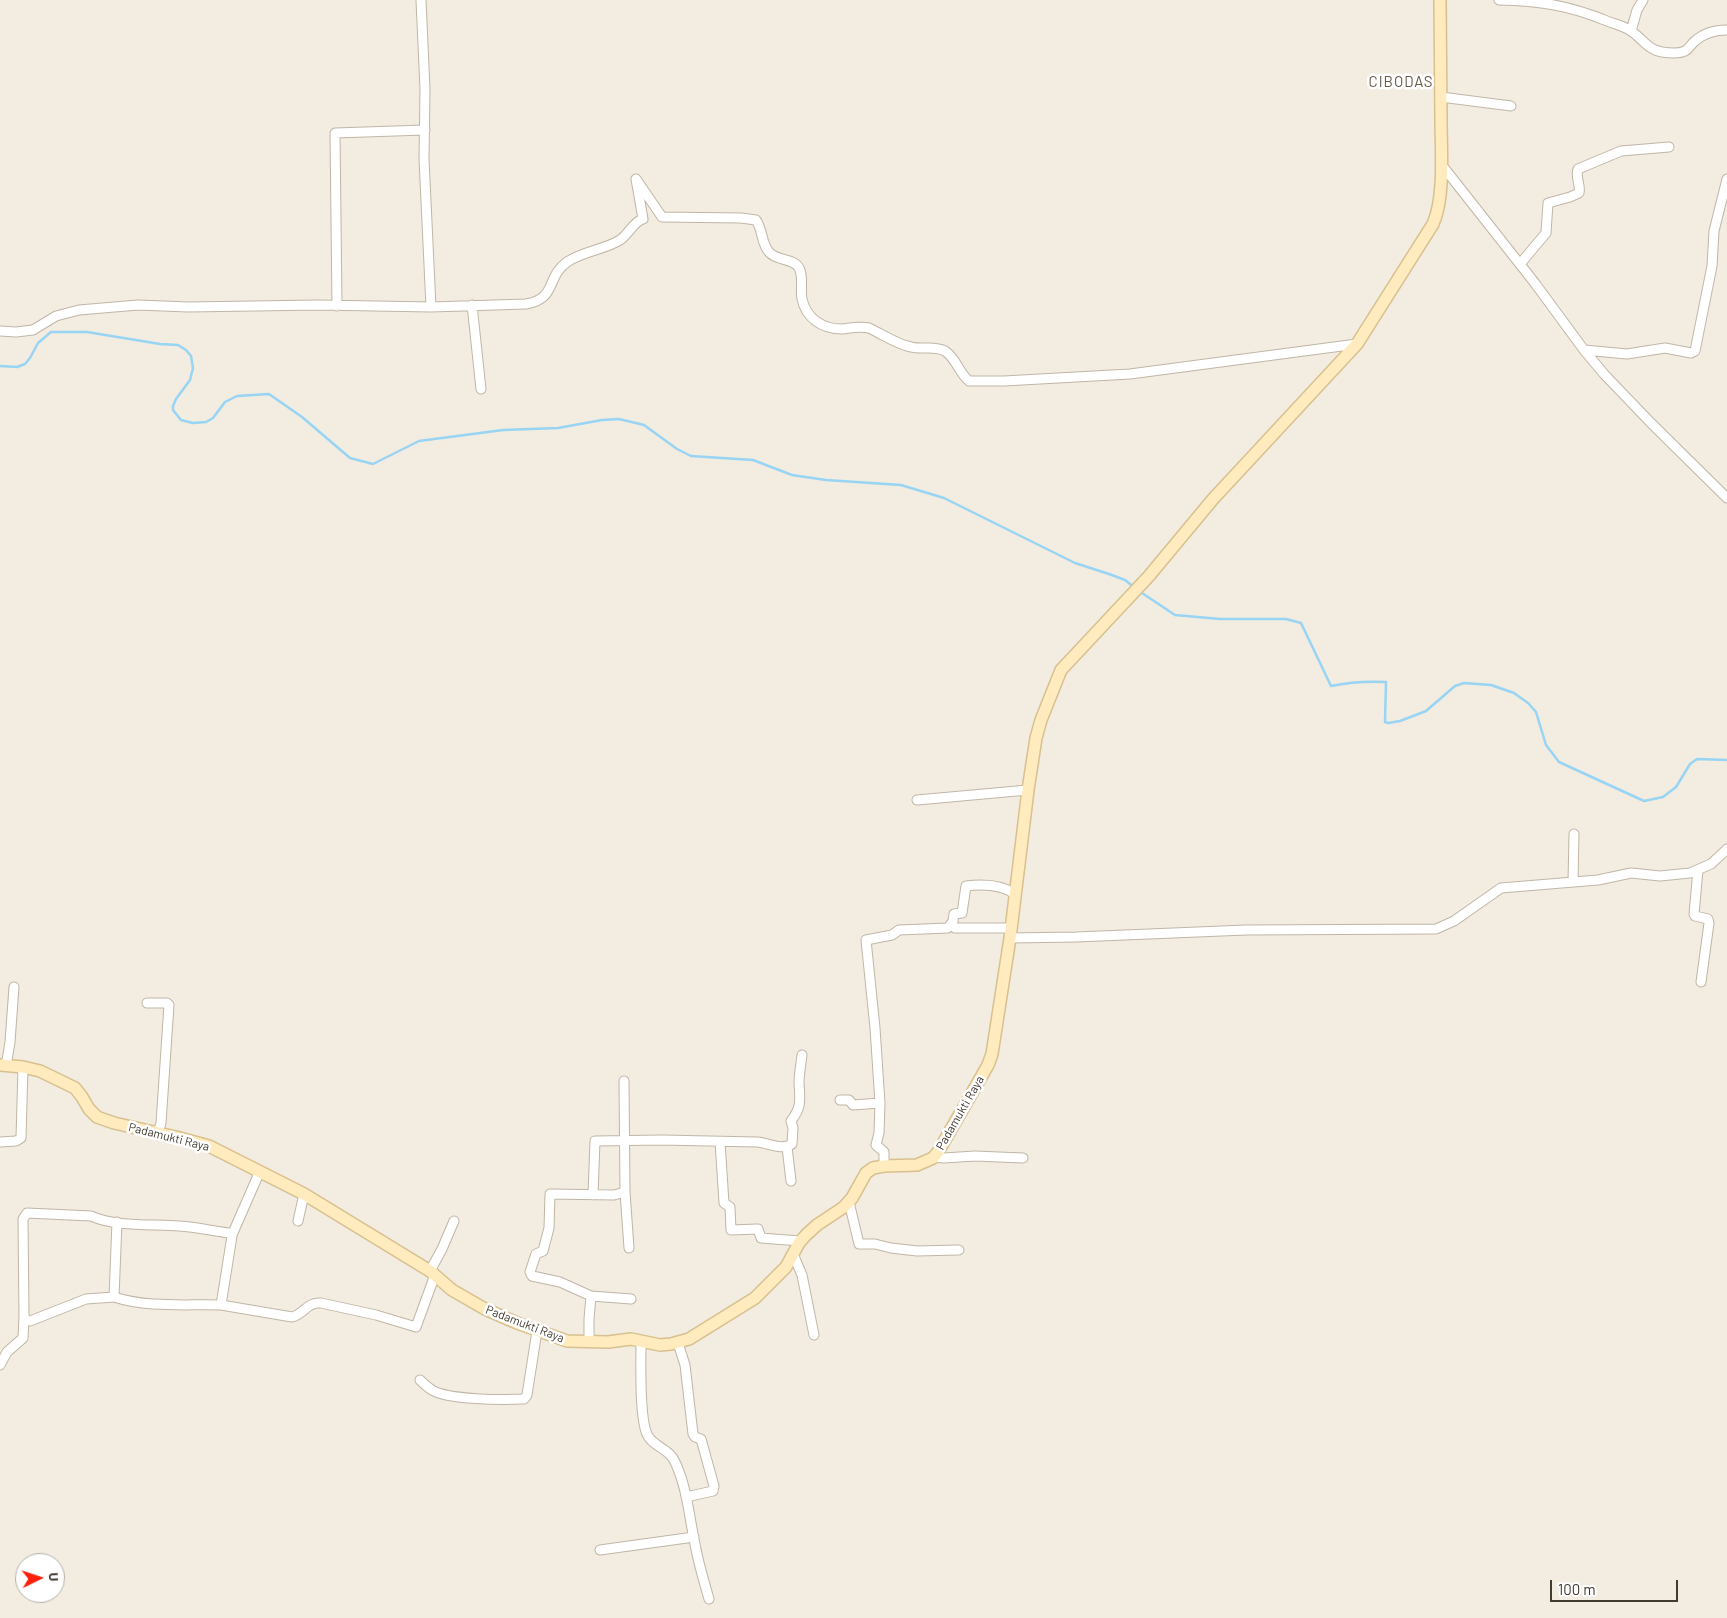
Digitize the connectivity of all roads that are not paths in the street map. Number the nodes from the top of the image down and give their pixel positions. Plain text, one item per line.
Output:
1 (421, 0) edge
2 (1440, 0) edge
3 (1499, 0) edge
4 (1643, 0) edge
5 (1727, 30) edge
6 (1631, 31) junction
7 (1441, 97) junction
8 (1511, 106) dead end
9 (425, 130) junction
10 (1669, 148) dead end
11 (1441, 164) junction
12 (1727, 179) edge
13 (1520, 264) junction
14 (472, 305) junction
15 (337, 306) junction
16 (431, 306) junction
17 (0, 331) edge
18 (1357, 344) junction
19 (1584, 350) junction
20 (481, 389) dead end
21 (1727, 498) edge
22 (1028, 790) junction
23 (917, 800) dead end
24 (1574, 834) dead end
25 (1727, 849) edge
26 (1698, 870) junction
27 (1572, 882) junction
28 (1015, 894) junction
29 (955, 928) dead end
30 (1010, 933) junction
31 (1701, 982) dead end
32 (14, 987) dead end
33 (147, 1003) dead end
34 (802, 1055) dead end
35 (3, 1065) edge
36 (23, 1067) junction
37 (624, 1081) dead end
38 (840, 1100) dead end
39 (880, 1103) junction
40 (159, 1128) junction
41 (625, 1141) junction
42 (0, 1142) edge
43 (720, 1142) junction
44 (787, 1147) junction
45 (934, 1157) junction
46 (1023, 1158) dead end
47 (884, 1166) junction
48 (260, 1171) junction
49 (791, 1181) dead end
50 (625, 1192) junction
51 (304, 1194) junction
52 (592, 1195) junction
53 (848, 1202) junction
54 (298, 1221) dead end
55 (454, 1221) dead end
56 (117, 1222) junction
57 (232, 1235) junction
58 (800, 1241) junction
59 (629, 1248) dead end
60 (959, 1250) dead end
61 (793, 1254) junction
62 (432, 1273) junction
63 (591, 1296) junction
64 (114, 1297) junction
65 (631, 1299) dead end
66 (221, 1305) junction
67 (24, 1316) junction
68 (538, 1330) junction
69 (814, 1335) dead end
70 (590, 1342) junction
71 (641, 1342) junction
72 (678, 1342) junction
73 (0, 1365) edge
74 (420, 1380) dead end
75 (686, 1497) junction
76 (694, 1537) junction
77 (600, 1550) dead end
78 (709, 1599) dead end

1 - 9 street
2 - 7 street, Padamukti Raya
3 - 6 street
4 - 6 street
5 - 6 street
7 - 8 street
7 - 11 street, Padamukti Raya
9 - 15 street
9 - 16 street
10 - 13 street
11 - 13 street
11 - 18 street, Padamukti Raya
12 - 19 street
13 - 19 street
14 - 16 street
14 - 18 street
14 - 20 street
15 - 16 street
15 - 17 street
18 - 22 street, Padamukti Raya
19 - 21 street
22 - 23 street
22 - 28 street, Padamukti Raya
24 - 27 street
25 - 26 street
26 - 27 street
26 - 31 street
27 - 30 street
28 - 30 street, Padamukti Raya
28 - 39 street
29 - 30 street
30 - 45 street, Padamukti Raya
32 - 35 street
33 - 40 street
34 - 44 street
35 - 36 street, Padamukti Raya
36 - 40 street, Padamukti Raya
36 - 42 street
37 - 41 street
38 - 39 street
39 - 47 street
40 - 48 street, Padamukti Raya
41 - 43 street
41 - 50 street
41 - 52 street
43 - 44 street
43 - 58 street
44 - 49 street
45 - 46 street
45 - 47 street, Padamukti Raya
47 - 53 street, Padamukti Raya
48 - 51 street, Padamukti Raya
48 - 57 street
50 - 52 street
50 - 59 street
51 - 54 street
51 - 62 street, Padamukti Raya
52 - 63 street
53 - 58 street, Padamukti Raya
53 - 60 street
55 - 62 street
56 - 57 street
56 - 64 street
56 - 67 street
57 - 66 street
58 - 61 street, Padamukti Raya
61 - 69 street
61 - 72 street, Padamukti Raya
62 - 66 street
62 - 68 street, Padamukti Raya
63 - 65 street
63 - 70 street
64 - 66 street
64 - 67 street
67 - 73 street
68 - 70 street, Padamukti Raya
68 - 74 street
70 - 71 street, Padamukti Raya
71 - 72 street, Padamukti Raya
71 - 75 street
72 - 75 street
75 - 76 street
76 - 77 street
76 - 78 street

